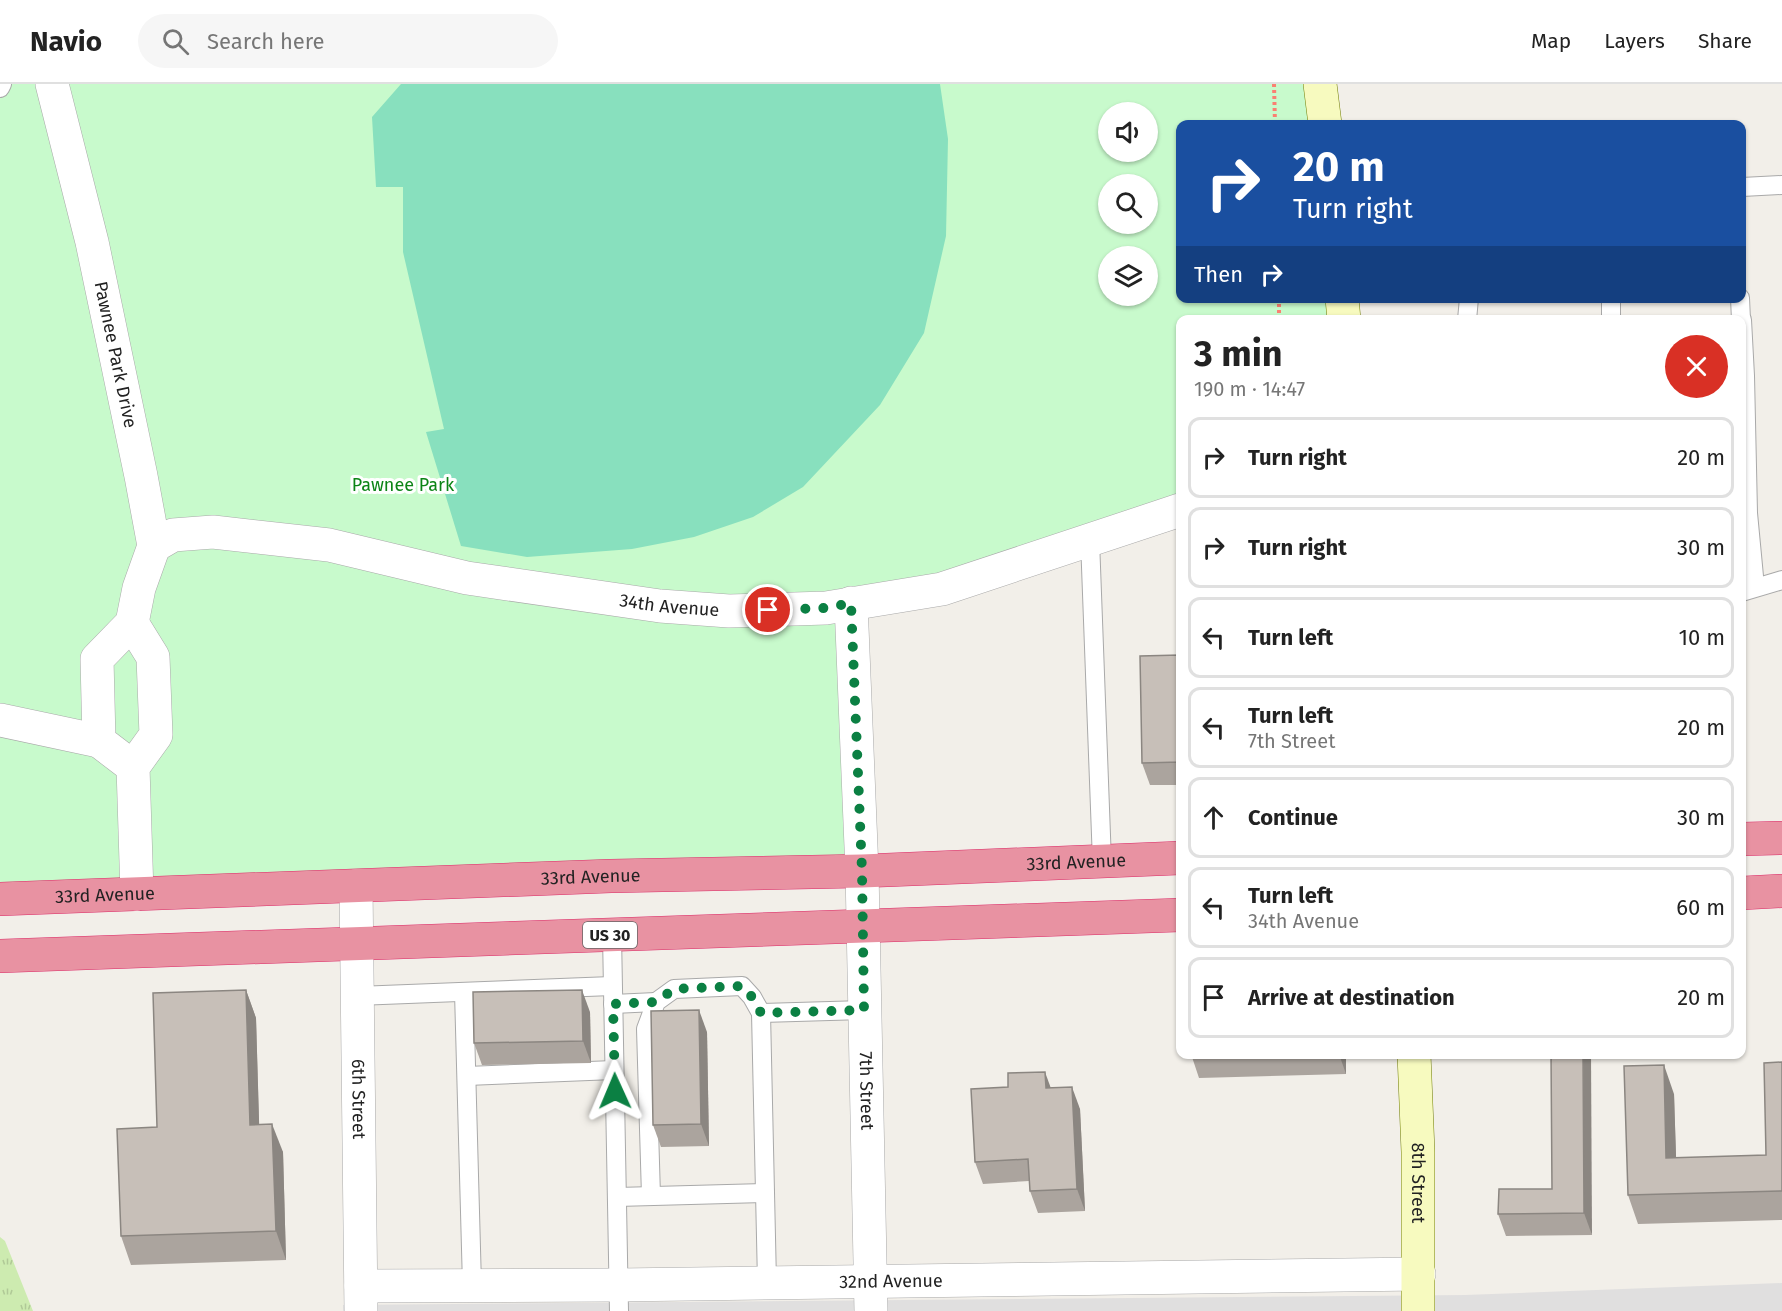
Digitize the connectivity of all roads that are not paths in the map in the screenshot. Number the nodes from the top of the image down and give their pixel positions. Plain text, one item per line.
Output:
1 (2, 84) edge
2 (52, 84) edge
3 (1320, 84) edge
4 (0, 88) edge
5 (1324, 120) edge
6 (1782, 185) edge
7 (1746, 187) edge
8 (1746, 422) edge
9 (1176, 511) edge
10 (1090, 540) junction
11 (154, 546) junction
12 (1782, 580) edge
13 (1748, 589) edge
14 (851, 603) junction
15 (132, 623) junction
16 (0, 720) edge
17 (99, 741) junction
18 (133, 766) junction
19 (1782, 838) edge
20 (1746, 839) edge
21 (1176, 858) edge
22 (1102, 862) junction
23 (862, 871) junction
24 (356, 886) junction
25 (1782, 891) edge
26 (1746, 893) edge
27 (137, 894) junction
28 (0, 899) edge
29 (1176, 915) edge
30 (863, 925) junction
31 (612, 935) junction
32 (357, 943) junction
33 (0, 956) edge
34 (464, 992) junction
35 (613, 995) junction
36 (357, 996) junction
37 (656, 1002) junction
38 (864, 1010) junction
39 (761, 1013) junction
40 (1414, 1059) edge
41 (614, 1070) junction
42 (467, 1076) junction
43 (765, 1193) junction
44 (651, 1196) junction
45 (617, 1197) junction
46 (1419, 1274) junction
47 (767, 1282) junction
48 (472, 1285) junction
49 (871, 1296) edge
50 (361, 1298) edge
51 (618, 1298) edge
52 (1418, 1311) edge

1 - 4 lane
2 - 11 street, Pawnee Park Drive
3 - 5 main road
6 - 7 lane
8 - 13 lane
9 - 10 street, 34th Avenue
10 - 14 street, 34th Avenue
10 - 22 lane
11 - 14 street, 34th Avenue
11 - 15 street
12 - 13 lane
14 - 23 street, 7th Street
15 - 17 street
15 - 18 street
16 - 17 street
17 - 18 street
18 - 27 street
19 - 20 highway
21 - 22 highway, 33rd Avenue
22 - 23 highway, 33rd Avenue
23 - 24 highway, 33rd Avenue
23 - 30 street, 7th Street
24 - 27 highway, 33rd Avenue
24 - 32 street, 6th Street
25 - 26 highway
27 - 28 highway, 33rd Avenue
29 - 30 highway, US 30
30 - 31 highway, US 30
30 - 38 street, 7th Street
31 - 32 highway, US 30
31 - 35 lane
32 - 33 highway, US 30
32 - 36 street, 6th Street
34 - 35 lane
34 - 36 lane
34 - 42 lane
35 - 37 lane
35 - 41 lane
36 - 50 street, 6th Street
37 - 39 lane
37 - 44 lane
38 - 39 lane
38 - 49 street, 7th Street
39 - 43 lane
40 - 46 main road, 8th Street
41 - 42 lane
41 - 45 lane
42 - 48 lane
43 - 44 lane
43 - 47 lane
44 - 45 lane
45 - 51 lane
46 - 49 street, 32nd Avenue
46 - 52 main road, 8th Street
47 - 49 street, 32nd Avenue
47 - 51 street, 32nd Avenue
48 - 50 street, 32nd Avenue
48 - 51 street, 32nd Avenue

